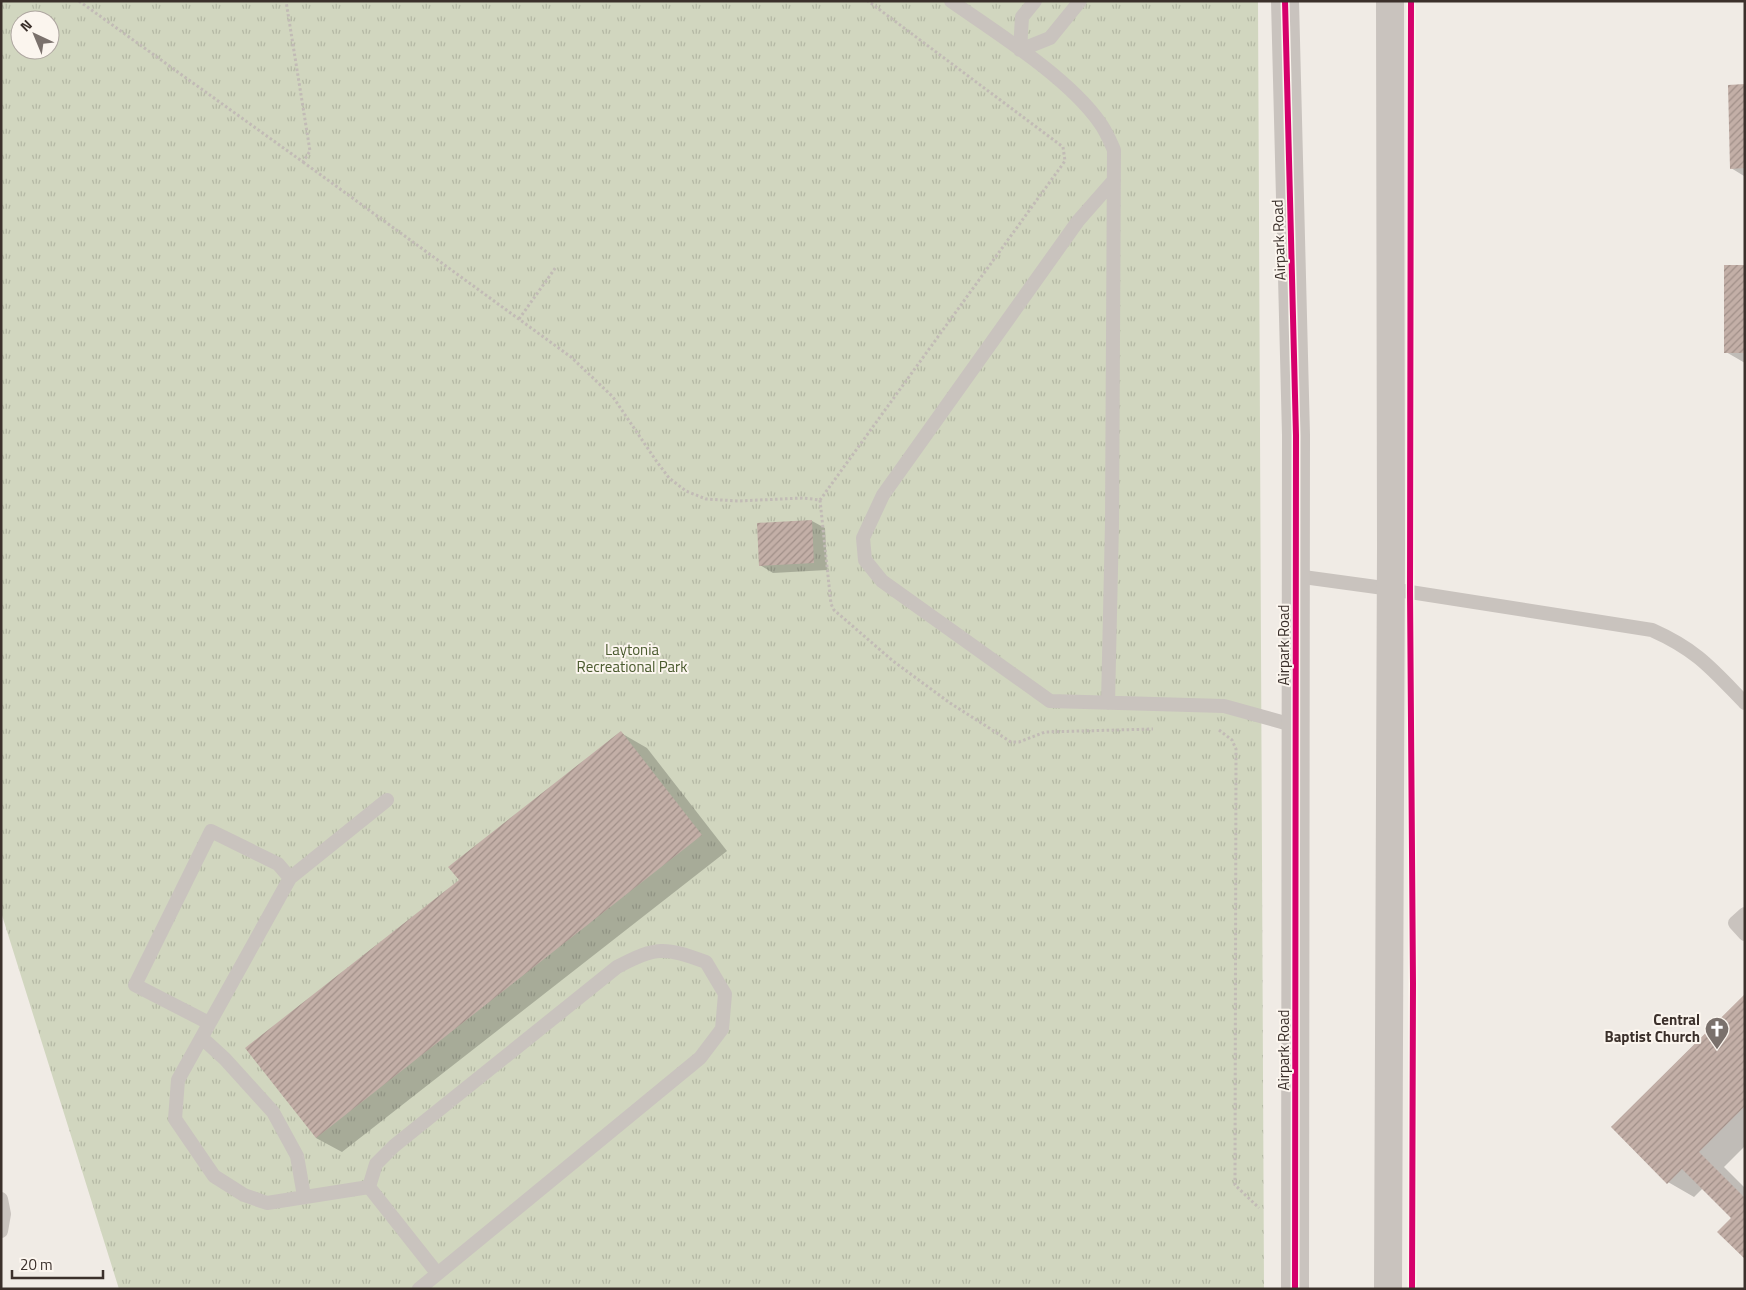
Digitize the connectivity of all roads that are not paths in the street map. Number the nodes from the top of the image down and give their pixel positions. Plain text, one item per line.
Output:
1 (951, 1) edge
2 (1035, 1) edge
3 (1080, 1) edge
4 (1390, 1) edge
5 (1283, 5) edge
6 (1020, 50) junction
7 (1114, 180) junction
8 (1296, 576) junction
9 (1391, 589) junction
10 (1108, 703) junction
11 (1745, 703) edge
12 (1296, 726) junction
13 (387, 800) dead end
14 (290, 878) junction
15 (1745, 914) edge
16 (1745, 934) edge
17 (209, 1023) junction
18 (202, 1038) junction
19 (369, 1187) junction
20 (304, 1196) junction
21 (1, 1199) edge
22 (1, 1230) edge
23 (437, 1273) junction
24 (419, 1289) edge
25 (1295, 1289) edge
26 (1388, 1289) edge

1 - 6 lane
2 - 6 lane
3 - 6 lane
4 - 9 street
5 - 8 street, Airpark Road
6 - 7 lane
7 - 10 lane
7 - 10 lane
8 - 9 lane
8 - 12 street, Airpark Road
9 - 11 lane
9 - 26 street
10 - 12 lane
12 - 25 street, Airpark Road
13 - 14 lane
14 - 17 lane
14 - 17 lane
15 - 16 lane
17 - 18 lane
18 - 20 lane
18 - 20 lane
19 - 20 lane
19 - 23 lane
19 - 23 lane
21 - 22 lane
23 - 24 lane

